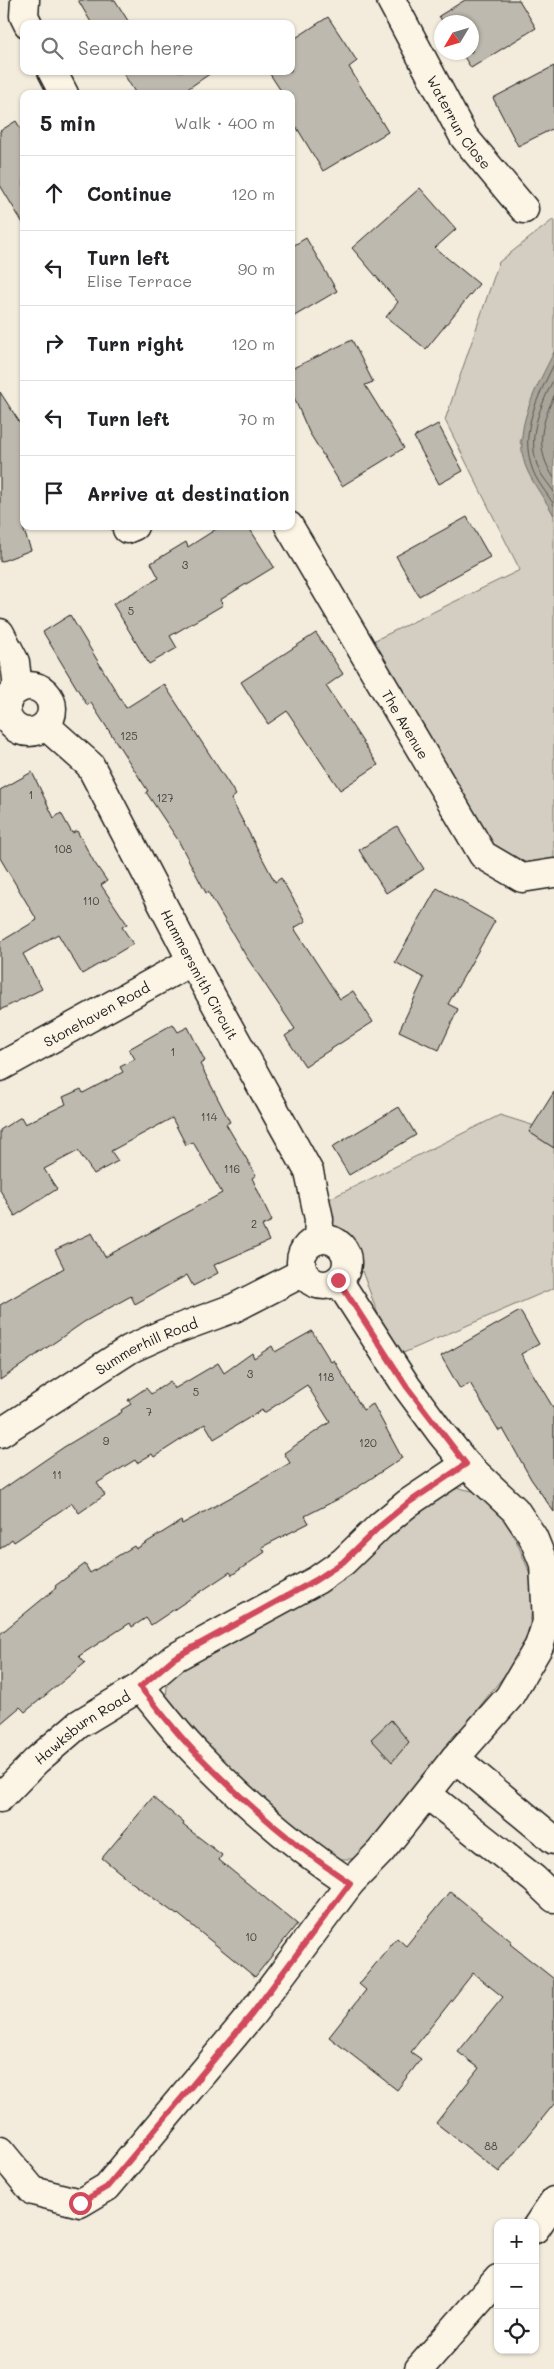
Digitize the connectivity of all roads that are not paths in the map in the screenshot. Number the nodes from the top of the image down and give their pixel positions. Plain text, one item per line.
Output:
1 (25, 0) edge
2 (392, 0) edge
3 (26, 20) edge
4 (54, 75) edge
5 (62, 90) edge
6 (524, 209) dead end
7 (291, 530) edge
8 (0, 633) edge
9 (18, 689) junction
10 (4, 724) edge
11 (46, 726) junction
12 (554, 873) edge
13 (192, 961) junction
14 (0, 1067) edge
15 (318, 1240) junction
16 (302, 1273) junction
17 (338, 1280) junction
18 (0, 1433) edge
19 (466, 1464) junction
20 (140, 1687) junction
21 (455, 1758) junction
22 (428, 1795) junction
23 (0, 1798) edge
24 (554, 1840) edge
25 (350, 1883) junction
26 (554, 1898) edge
27 (0, 2151) edge
28 (554, 2201) edge
29 (539, 2223) edge
30 (494, 2284) edge
31 (420, 2369) edge

1 - 3 street
2 - 6 street, Waterrun Close
4 - 5 street
7 - 12 street, The Avenue
8 - 9 street
9 - 10 street
9 - 11 street
10 - 11 street
11 - 13 street, Hammersmith Circuit
13 - 14 street, Stonehaven Road
13 - 15 street, Hammersmith Circuit
15 - 16 street
15 - 17 street
16 - 17 street
16 - 18 street, Summerhill Road
17 - 19 street
19 - 20 street, Hawksburn Road
19 - 21 street
20 - 23 street, Hawksburn Road
20 - 25 street
21 - 22 street
21 - 24 street
22 - 25 street
22 - 26 street
25 - 27 street
28 - 29 street
30 - 31 street

